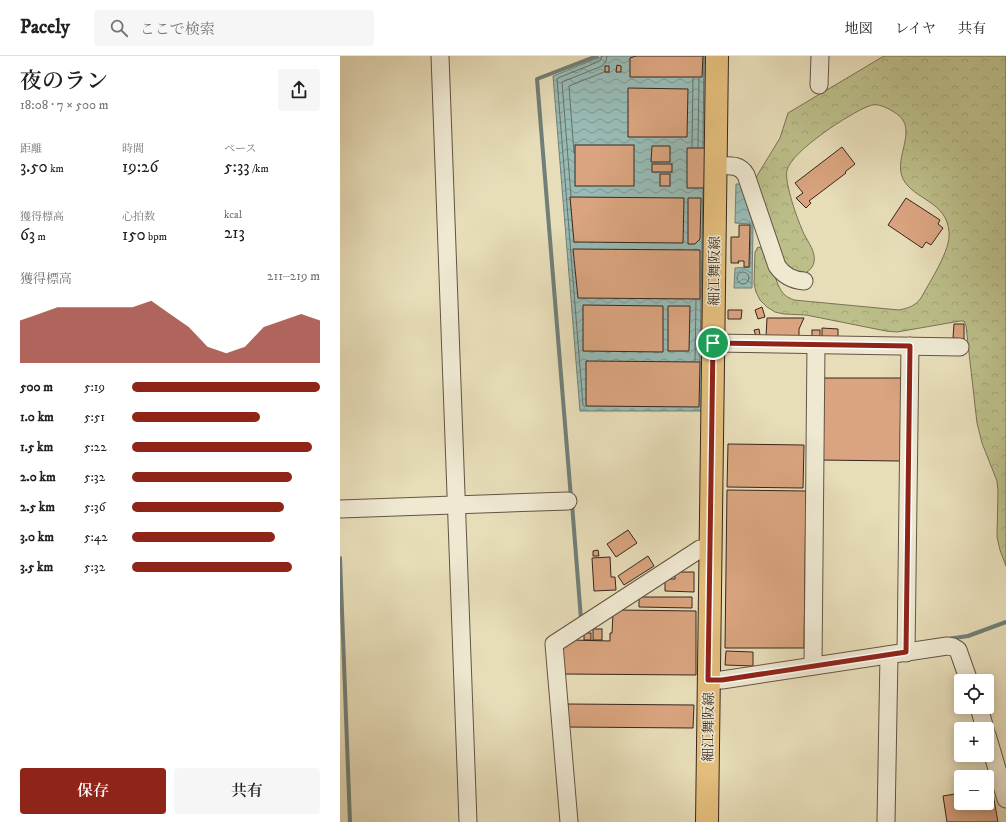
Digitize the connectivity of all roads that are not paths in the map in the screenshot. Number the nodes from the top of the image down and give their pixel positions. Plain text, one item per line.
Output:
1 (440, 56) edge
2 (717, 56) edge
3 (820, 56) edge
4 (820, 85) dead end
5 (715, 166) junction
6 (804, 281) dead end
7 (713, 343) junction
8 (816, 345) junction
9 (910, 346) junction
10 (960, 347) dead end
11 (568, 501) dead end
12 (456, 505) junction
13 (340, 509) edge
14 (710, 549) junction
15 (906, 652) junction
16 (889, 655) junction
17 (813, 666) junction
18 (967, 674) edge
19 (708, 680) junction
20 (994, 759) edge
21 (1006, 799) edge
22 (468, 822) edge
23 (569, 822) edge
24 (707, 822) edge
25 (886, 822) edge

1 - 12 street
2 - 5 main road, 細江舞阪線
3 - 4 street
5 - 6 street
5 - 7 main road, 細江舞阪線
7 - 8 street
7 - 14 main road, 細江舞阪線
8 - 9 street
8 - 17 street
9 - 10 street
9 - 15 street
11 - 12 street
12 - 13 street
12 - 22 street
14 - 19 main road, 細江舞阪線
14 - 23 street
15 - 16 street
15 - 18 street
16 - 17 street
16 - 25 street
17 - 19 street
19 - 24 main road, 細江舞阪線
20 - 21 street

